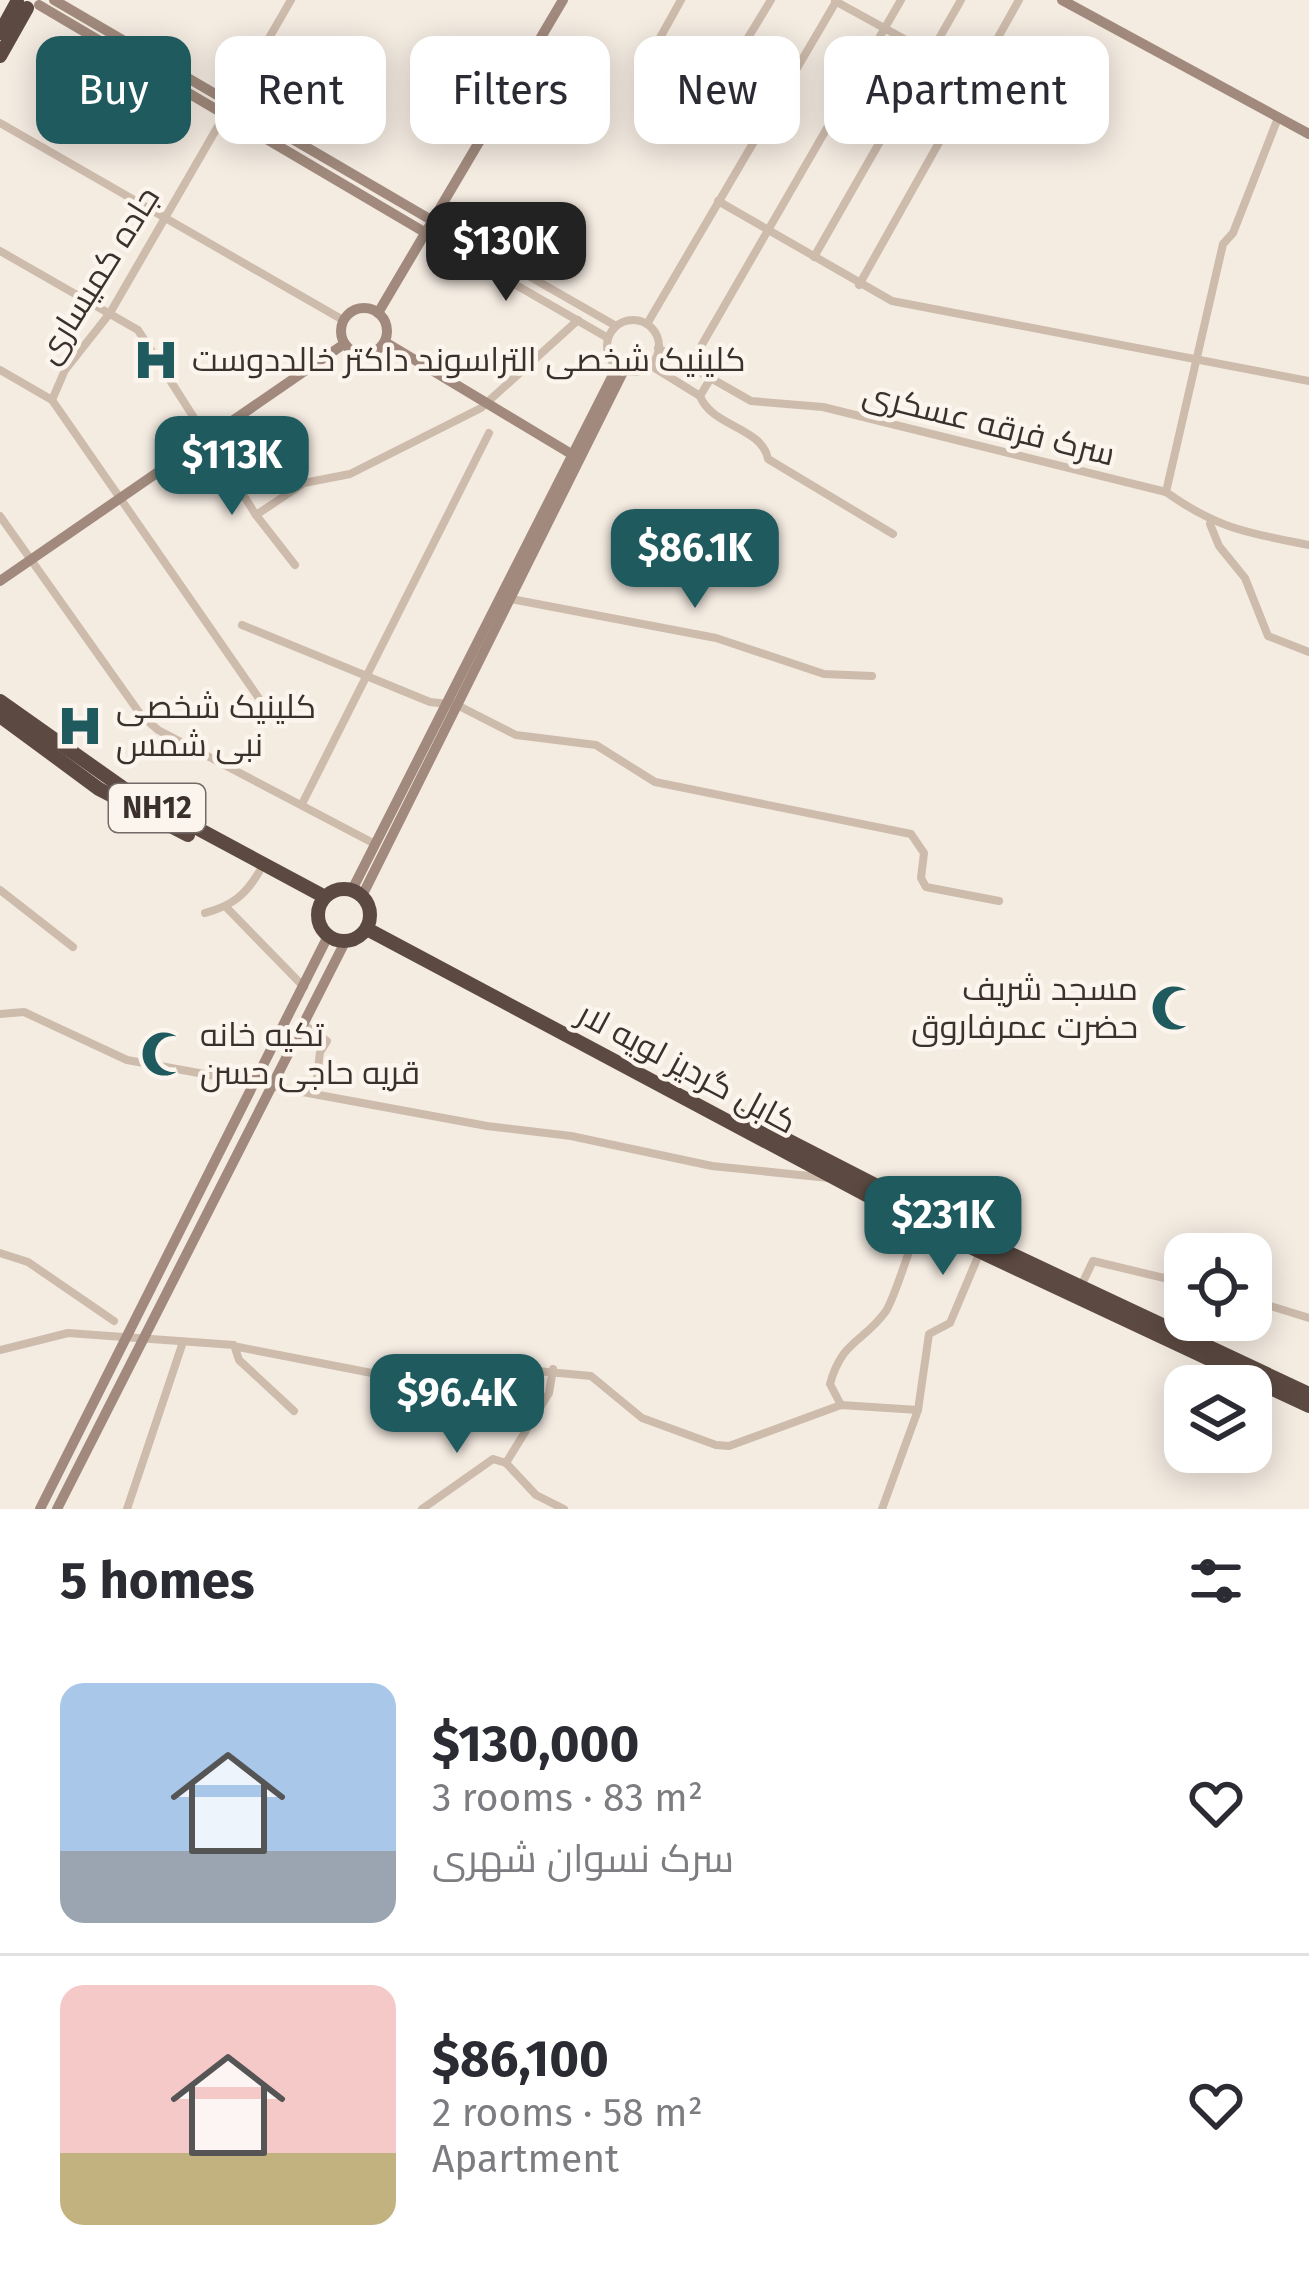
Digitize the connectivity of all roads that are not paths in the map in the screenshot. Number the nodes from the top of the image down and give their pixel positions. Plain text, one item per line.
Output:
1 (291, 0) edge
2 (562, 0) edge
3 (682, 0) edge
4 (771, 0) edge
5 (836, 0) edge
6 (902, 0) edge
7 (961, 0) edge
8 (1019, 0) edge
9 (1062, 0) edge
10 (33, 3) edge
11 (885, 30) junction
12 (0, 33) edge
13 (270, 36) edge
14 (661, 36) edge
15 (749, 36) edge
16 (895, 36) edge
17 (941, 36) edge
18 (1000, 36) edge
19 (0, 56) edge
20 (215, 101) edge
21 (1279, 118) junction
22 (0, 123) edge
23 (215, 130) edge
24 (1309, 134) edge
25 (289, 144) edge
26 (879, 144) edge
27 (940, 144) edge
28 (718, 201) junction
29 (162, 218) junction
30 (429, 227) junction
31 (768, 230) junction
32 (0, 250) edge
33 (814, 257) junction
34 (859, 285) junction
35 (378, 313) junction
36 (110, 314) junction
37 (343, 320) junction
38 (578, 320) junction
39 (647, 324) junction
40 (616, 326) junction
41 (608, 338) junction
42 (385, 342) junction
43 (344, 344) junction
44 (658, 348) junction
45 (1196, 358) junction
46 (650, 365) junction
47 (688, 367) junction
48 (621, 368) junction
49 (0, 370) edge
50 (709, 380) junction
51 (1309, 381) edge
52 (700, 396) junction
53 (52, 400) junction
54 (487, 404) junction
55 (489, 433) dead end
56 (208, 437) junction
57 (573, 454) junction
58 (1166, 492) junction
59 (118, 498) junction
60 (256, 515) junction
61 (0, 516) edge
62 (1208, 522) junction
63 (892, 534) dead end
64 (1309, 544) edge
65 (28, 561) junction
66 (295, 565) dead end
67 (0, 581) edge
68 (510, 599) junction
69 (242, 625) dead end
70 (1309, 652) edge
71 (872, 676) dead end
72 (365, 678) junction
73 (258, 697) dead end
74 (0, 701) edge
75 (452, 704) junction
76 (0, 716) edge
77 (302, 804) junction
78 (375, 844) junction
79 (259, 872) junction
80 (0, 890) edge
81 (357, 893) junction
82 (323, 901) junction
83 (999, 901) dead end
84 (226, 908) junction
85 (205, 914) dead end
86 (369, 925) junction
87 (328, 936) junction
88 (345, 941) junction
89 (73, 947) dead end
90 (304, 987) junction
91 (0, 1014) edge
92 (302, 1023) junction
93 (255, 1084) junction
94 (270, 1086) junction
95 (315, 1094) junction
96 (837, 1178) junction
97 (919, 1223) junction
98 (980, 1252) junction
99 (0, 1253) edge
100 (1164, 1278) edge
101 (1081, 1286) junction
102 (1272, 1307) edge
103 (1309, 1318) edge
104 (114, 1321) dead end
105 (128, 1335) junction
106 (143, 1337) junction
107 (183, 1342) junction
108 (238, 1347) junction
109 (0, 1351) edge
110 (553, 1370) junction
111 (1308, 1402) edge
112 (841, 1405) junction
113 (918, 1410) junction
114 (294, 1411) dead end
115 (506, 1463) junction
116 (40, 1509) edge
117 (56, 1509) edge
118 (127, 1509) edge
119 (422, 1509) edge
120 (564, 1509) edge
121 (882, 1509) edge

1 - 13 street, جاده کمیساری
2 - 30 street
3 - 14 street
4 - 15 street
5 - 11 street
5 - 28 street
6 - 11 street
7 - 17 street
8 - 18 street
9 - 21 street
10 - 12 highway
10 - 19 highway
10 - 20 street
11 - 16 street
11 - 31 street
21 - 24 street
21 - 45 street
22 - 29 street
23 - 29 street, جاده کمیساری
25 - 30 street
26 - 33 street
27 - 34 street
28 - 31 street
28 - 39 street
29 - 36 street, جاده کمیساری
29 - 37 street
30 - 35 street
30 - 38 street
30 - 40 street
31 - 33 street
31 - 47 street
32 - 36 street
33 - 34 street
34 - 45 street
35 - 37 street
35 - 42 street
36 - 53 street, جاده کمیساری
36 - 56 street
37 - 43 street
38 - 41 street
38 - 54 street
39 - 40 street
39 - 44 street
40 - 41 street
41 - 48 street
42 - 43 street
42 - 54 street
43 - 56 street
44 - 46 street
44 - 47 street, سرک فرقه عسکری
45 - 51 street
45 - 58 street
46 - 48 street
46 - 52 street
47 - 50 street, سرک فرقه عسکری
48 - 57 street
48 - 68 street
49 - 53 street
50 - 52 street
50 - 58 street, سرک فرقه عسکری
52 - 63 street
53 - 59 street
54 - 57 street
54 - 60 street
55 - 72 street
56 - 59 street
56 - 60 street
57 - 75 street
58 - 62 street, سرک فرقه عسکری
59 - 65 street
59 - 73 street
60 - 66 street
61 - 65 street
62 - 64 street, سرک فرقه عسکری
62 - 70 street
65 - 67 street
65 - 77 street
68 - 71 street
68 - 75 street
69 - 72 street
72 - 75 street
72 - 77 street
74 - 82 highway, NH12
75 - 78 street
75 - 81 street
75 - 83 street
76 - 79 highway, NH12
77 - 78 street
78 - 81 street
79 - 82 highway, NH12
79 - 84 street
80 - 89 street
81 - 82 highway
81 - 86 highway
82 - 87 highway
84 - 85 street
84 - 90 street
86 - 88 highway
86 - 96 highway, کابل گردیز لویه لار
86 - 101 highway, کابل گردیز لویه لار
87 - 88 highway
87 - 90 street
88 - 92 street
90 - 93 street
91 - 93 street
92 - 94 street
92 - 95 street
93 - 105 street
94 - 95 street
94 - 106 street
95 - 96 street
96 - 97 highway, کابل گردیز لویه لار
97 - 98 highway, کابل گردیز لویه لار
97 - 112 street
98 - 111 highway, کابل گردیز لویه لار
98 - 113 street
99 - 104 street
100 - 101 street
101 - 111 highway, کابل گردیز لویه لار
102 - 103 street
105 - 106 street
105 - 109 street
105 - 116 street
106 - 107 street
106 - 117 street
107 - 108 street
107 - 118 street
108 - 110 street
108 - 114 street
110 - 112 street
110 - 115 street
112 - 113 street
113 - 121 street
115 - 119 street
115 - 120 street

